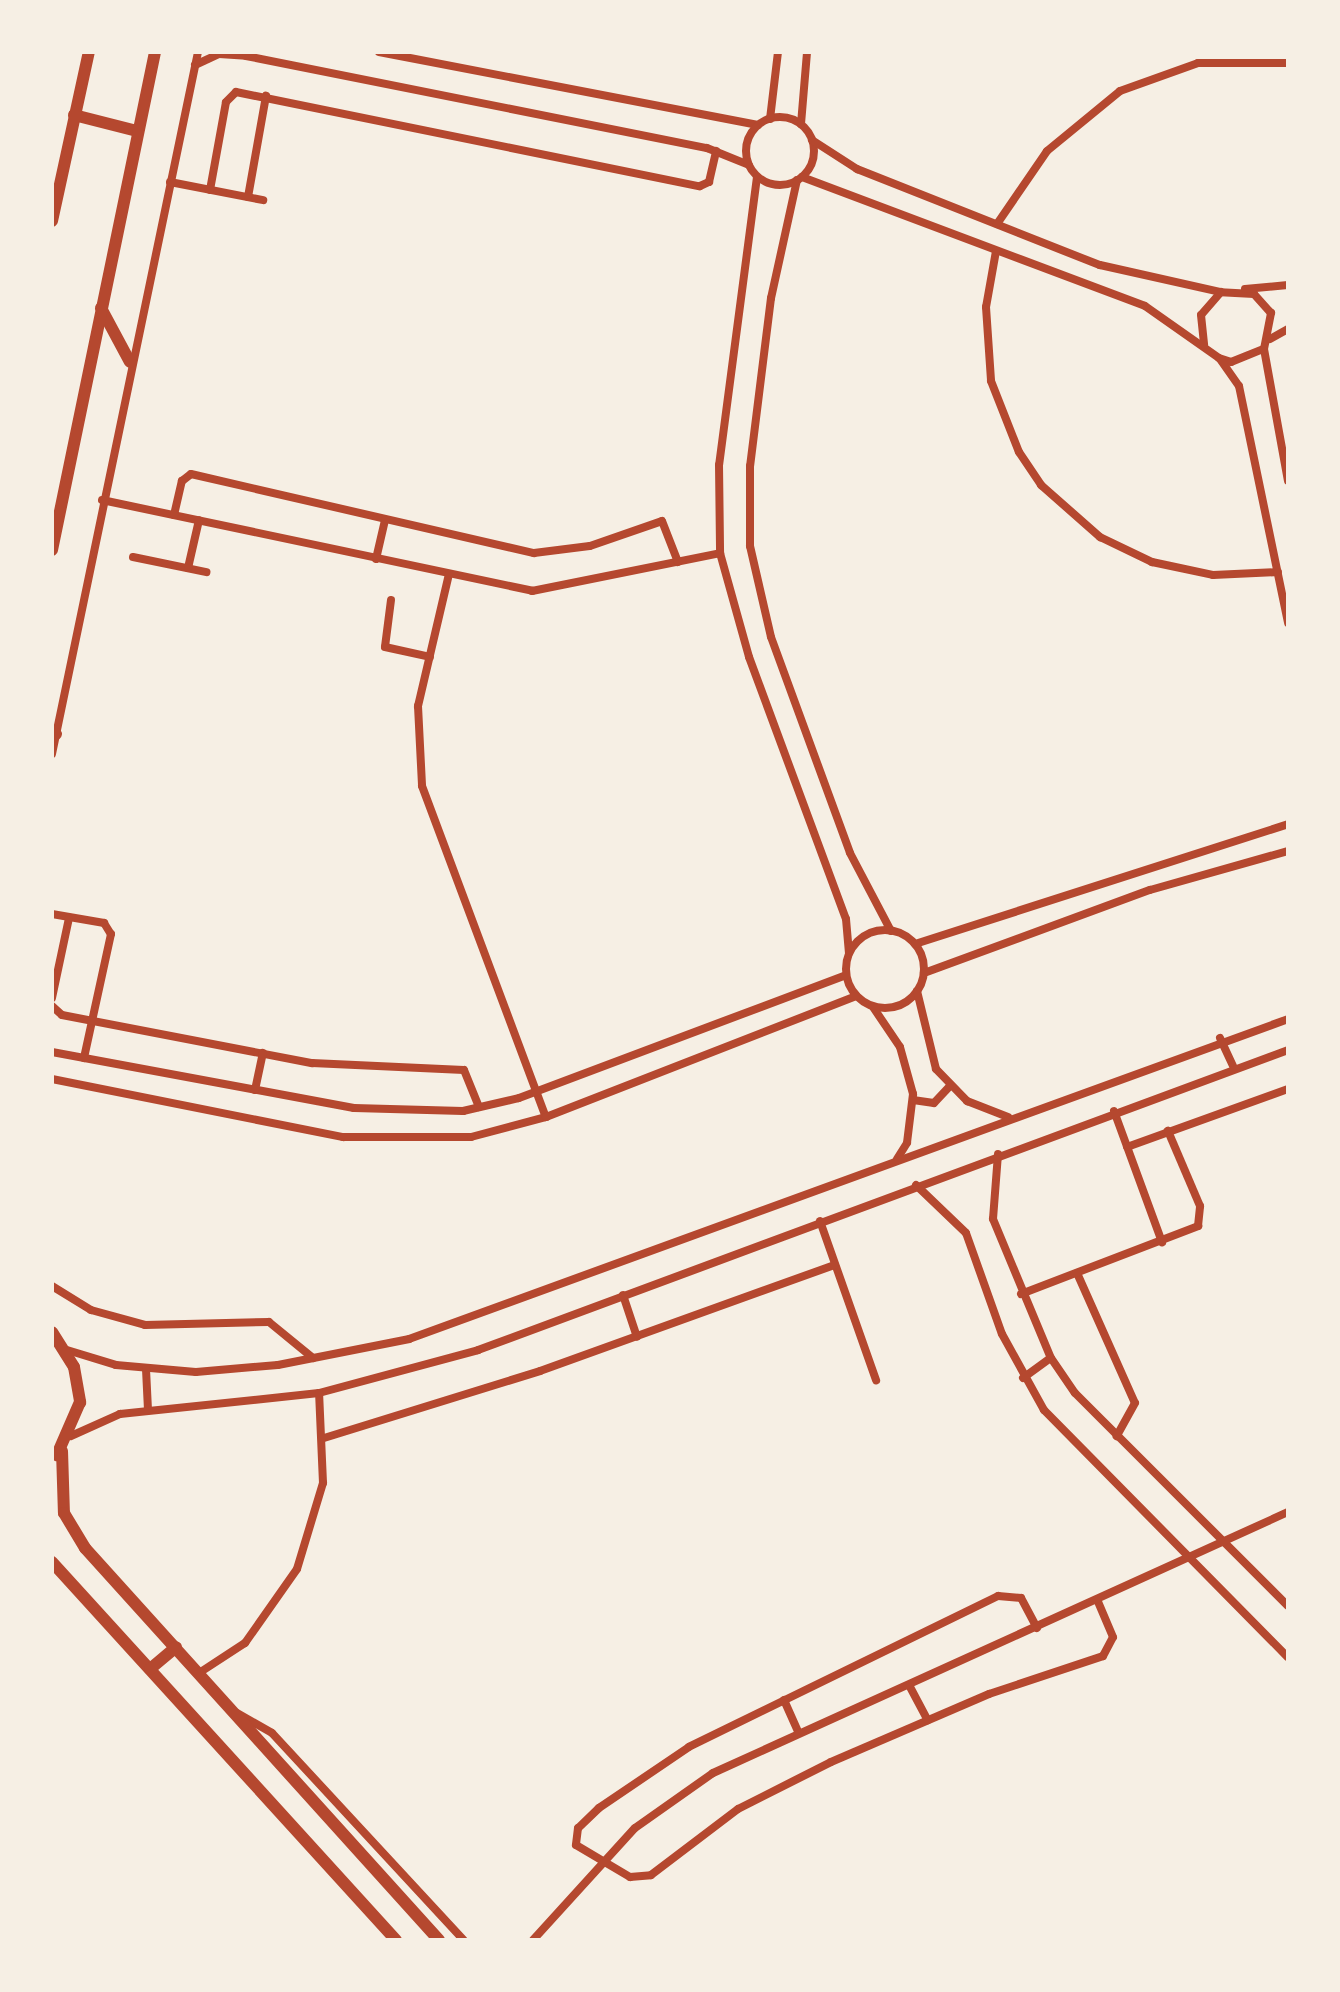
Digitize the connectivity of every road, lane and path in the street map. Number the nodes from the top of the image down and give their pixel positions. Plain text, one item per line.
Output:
1 (89, 52) edge
2 (155, 52) edge
3 (198, 52) edge
4 (379, 52) edge
5 (778, 52) edge
6 (807, 52) edge
7 (1282, 59) edge
8 (194, 65) junction
9 (266, 96) junction
10 (74, 115) junction
11 (770, 119) junction
12 (801, 124) junction
13 (758, 125) junction
14 (137, 131) junction
15 (812, 140) junction
16 (716, 151) junction
17 (749, 165) junction
18 (757, 177) junction
19 (800, 178) junction
20 (170, 182) junction
21 (210, 190) junction
22 (248, 197) junction
23 (263, 200) dead end
24 (52, 221) edge
25 (997, 224) junction
26 (996, 251) junction
27 (1288, 285) edge
28 (1242, 289) junction
29 (1221, 292) junction
30 (101, 308) junction
31 (1288, 329) edge
32 (1270, 339) junction
33 (1204, 345) junction
34 (1264, 349) junction
35 (1219, 358) junction
36 (130, 362) junction
37 (1288, 481) edge
38 (102, 500) junction
39 (174, 515) junction
40 (199, 520) junction
41 (385, 520) junction
42 (52, 550) edge
43 (720, 553) junction
44 (133, 557) dead end
45 (376, 559) junction
46 (678, 562) junction
47 (188, 568) junction
48 (206, 572) dead end
49 (1278, 572) junction
50 (449, 574) junction
51 (391, 600) dead end
52 (1288, 623) edge
53 (430, 657) junction
54 (54, 735) edge
55 (52, 754) edge
56 (1288, 824) edge
57 (1288, 851) edge
58 (52, 914) edge
59 (69, 918) junction
60 (891, 931) junction
61 (915, 944) junction
62 (849, 953) junction
63 (924, 973) junction
64 (846, 975) junction
65 (917, 991) junction
66 (856, 996) junction
67 (52, 998) edge
68 (52, 1006) edge
69 (873, 1006) junction
70 (1288, 1019) edge
71 (93, 1021) junction
72 (1220, 1038) junction
73 (1288, 1050) edge
74 (52, 1052) edge
75 (263, 1053) junction
76 (84, 1058) junction
77 (1233, 1066) junction
78 (52, 1079) edge
79 (949, 1087) junction
80 (1288, 1089) edge
81 (255, 1090) junction
82 (537, 1091) junction
83 (913, 1100) junction
84 (479, 1107) junction
85 (1114, 1111) junction
86 (546, 1117) junction
87 (1009, 1118) junction
88 (1168, 1131) junction
89 (1127, 1147) junction
90 (998, 1154) junction
91 (897, 1159) junction
92 (916, 1185) junction
93 (820, 1221) junction
94 (1162, 1242) junction
95 (834, 1265) junction
96 (1077, 1273) junction
97 (52, 1286) edge
98 (1021, 1294) junction
99 (623, 1295) junction
100 (52, 1332) edge
101 (637, 1337) junction
102 (67, 1350) junction
103 (313, 1358) junction
104 (1051, 1358) junction
105 (146, 1369) junction
106 (1023, 1378) junction
107 (876, 1380) dead end
108 (319, 1393) junction
109 (148, 1410) junction
110 (71, 1436) junction
111 (1117, 1436) junction
112 (324, 1438) junction
113 (57, 1456) edge
114 (1288, 1512) edge
115 (1220, 1543) junction
116 (1190, 1557) junction
117 (52, 1562) edge
118 (1098, 1601) junction
119 (1288, 1606) edge
120 (1037, 1628) junction
121 (176, 1647) junction
122 (1288, 1657) edge
123 (150, 1669) junction
124 (199, 1673) junction
125 (909, 1685) junction
126 (784, 1700) junction
127 (233, 1711) junction
128 (928, 1720) junction
129 (799, 1733) junction
130 (600, 1861) junction
131 (396, 1940) edge
132 (439, 1940) edge
133 (464, 1940) edge
134 (533, 1940) edge

1 - 10 street
2 - 14 street
3 - 8 street
4 - 13 street
5 - 11 street
6 - 12 street
7 - 25 street
8 - 16 street
8 - 20 street
9 - 16 street
9 - 21 street
9 - 22 street
10 - 14 street
10 - 24 street
11 - 12 street
11 - 13 street
12 - 15 street
13 - 17 street
14 - 30 street
15 - 19 street
15 - 25 street
16 - 17 street
17 - 18 street
18 - 19 street
18 - 43 street
19 - 26 street
19 - 60 street
20 - 21 street
20 - 36 street
21 - 22 street
22 - 23 street
25 - 29 street
26 - 33 street
26 - 49 street
27 - 28 street
28 - 29 street
28 - 32 street
29 - 33 street
30 - 36 street
30 - 42 street
31 - 32 street
32 - 34 street
33 - 35 street
34 - 35 street
34 - 37 street
35 - 49 street
36 - 38 street
38 - 39 street
38 - 54 street
39 - 40 street
39 - 41 street
40 - 45 street
40 - 47 street
41 - 45 street
41 - 46 street
43 - 46 street
43 - 62 street
44 - 47 street
45 - 50 street
46 - 50 street
47 - 48 street
49 - 52 street
50 - 53 street
51 - 53 street
53 - 82 street
54 - 55 street
56 - 61 street
57 - 63 street
58 - 59 street
59 - 67 street
59 - 71 street
60 - 61 street
60 - 62 street
61 - 63 street
62 - 64 street
63 - 65 street
64 - 66 street
64 - 82 street
65 - 69 street
65 - 79 street
66 - 69 street
66 - 86 street
68 - 71 street
69 - 83 street
70 - 72 street
71 - 75 street
71 - 76 street
72 - 77 street
72 - 87 street
73 - 77 street
74 - 76 street
75 - 81 street
75 - 84 street
76 - 81 street
77 - 85 street
78 - 86 street
79 - 83 street
79 - 87 street
80 - 88 street
81 - 84 street
82 - 84 street
82 - 86 street
83 - 91 street
85 - 89 street
85 - 90 street
87 - 91 street
88 - 89 street
88 - 94 street
89 - 94 street
90 - 92 street
90 - 98 street
91 - 103 street
92 - 93 street
92 - 106 street
93 - 95 street
93 - 99 street
94 - 96 street
95 - 101 street
95 - 107 street
96 - 98 street
96 - 111 street
97 - 103 street
98 - 104 street
99 - 101 street
99 - 108 street
100 - 102 street
101 - 112 street
102 - 105 street
102 - 110 street
103 - 105 street
104 - 106 street
104 - 111 street
105 - 109 street
106 - 116 street
108 - 109 street
108 - 112 street
109 - 110 street
110 - 113 street
111 - 115 street
112 - 124 street
113 - 121 street
114 - 115 street
115 - 116 street
115 - 119 street
116 - 118 street
116 - 122 street
117 - 123 street
118 - 120 street
118 - 128 street
120 - 125 street
120 - 126 street
121 - 123 street
121 - 124 street
123 - 131 street
124 - 127 street
125 - 128 street
125 - 129 street
126 - 129 street
126 - 130 street
127 - 132 street
127 - 133 street
128 - 130 street
129 - 130 street
130 - 134 street

